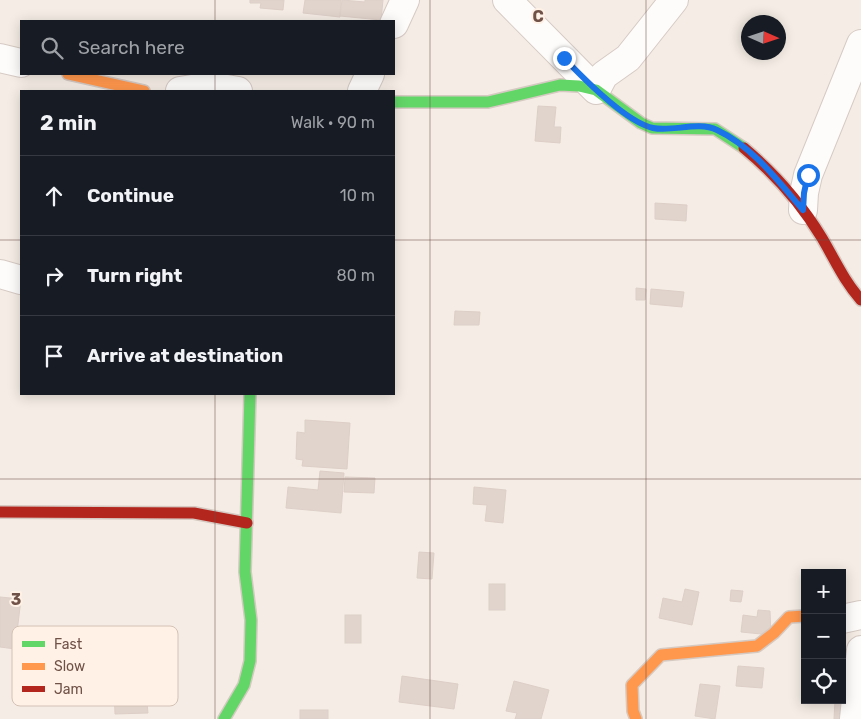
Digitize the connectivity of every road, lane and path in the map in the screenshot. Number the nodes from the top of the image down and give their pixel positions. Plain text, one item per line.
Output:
1 (405, 0) edge
2 (507, 0) edge
3 (674, 0) edge
4 (395, 22) edge
5 (861, 44) edge
6 (0, 58) edge
7 (20, 63) edge
8 (72, 75) edge
9 (370, 75) edge
10 (140, 90) edge
11 (186, 90) edge
12 (232, 90) edge
13 (362, 90) edge
14 (596, 90) junction
15 (395, 102) edge
16 (803, 210) junction
17 (0, 274) edge
18 (20, 280) edge
19 (861, 299) edge
20 (250, 395) edge
21 (0, 512) edge
22 (247, 522) junction
23 (861, 614) edge
24 (801, 616) edge
25 (846, 618) edge
26 (861, 650) edge
27 (224, 719) edge
28 (636, 719) edge
29 (854, 719) edge

1 - 4 street
2 - 14 street
3 - 14 street
5 - 16 street
6 - 7 street
8 - 10 street
9 - 13 street
11 - 12 street
14 - 15 street
14 - 16 street
16 - 19 street
17 - 18 street
20 - 22 street
21 - 22 street
22 - 27 street
23 - 25 street
24 - 28 street
26 - 29 street

